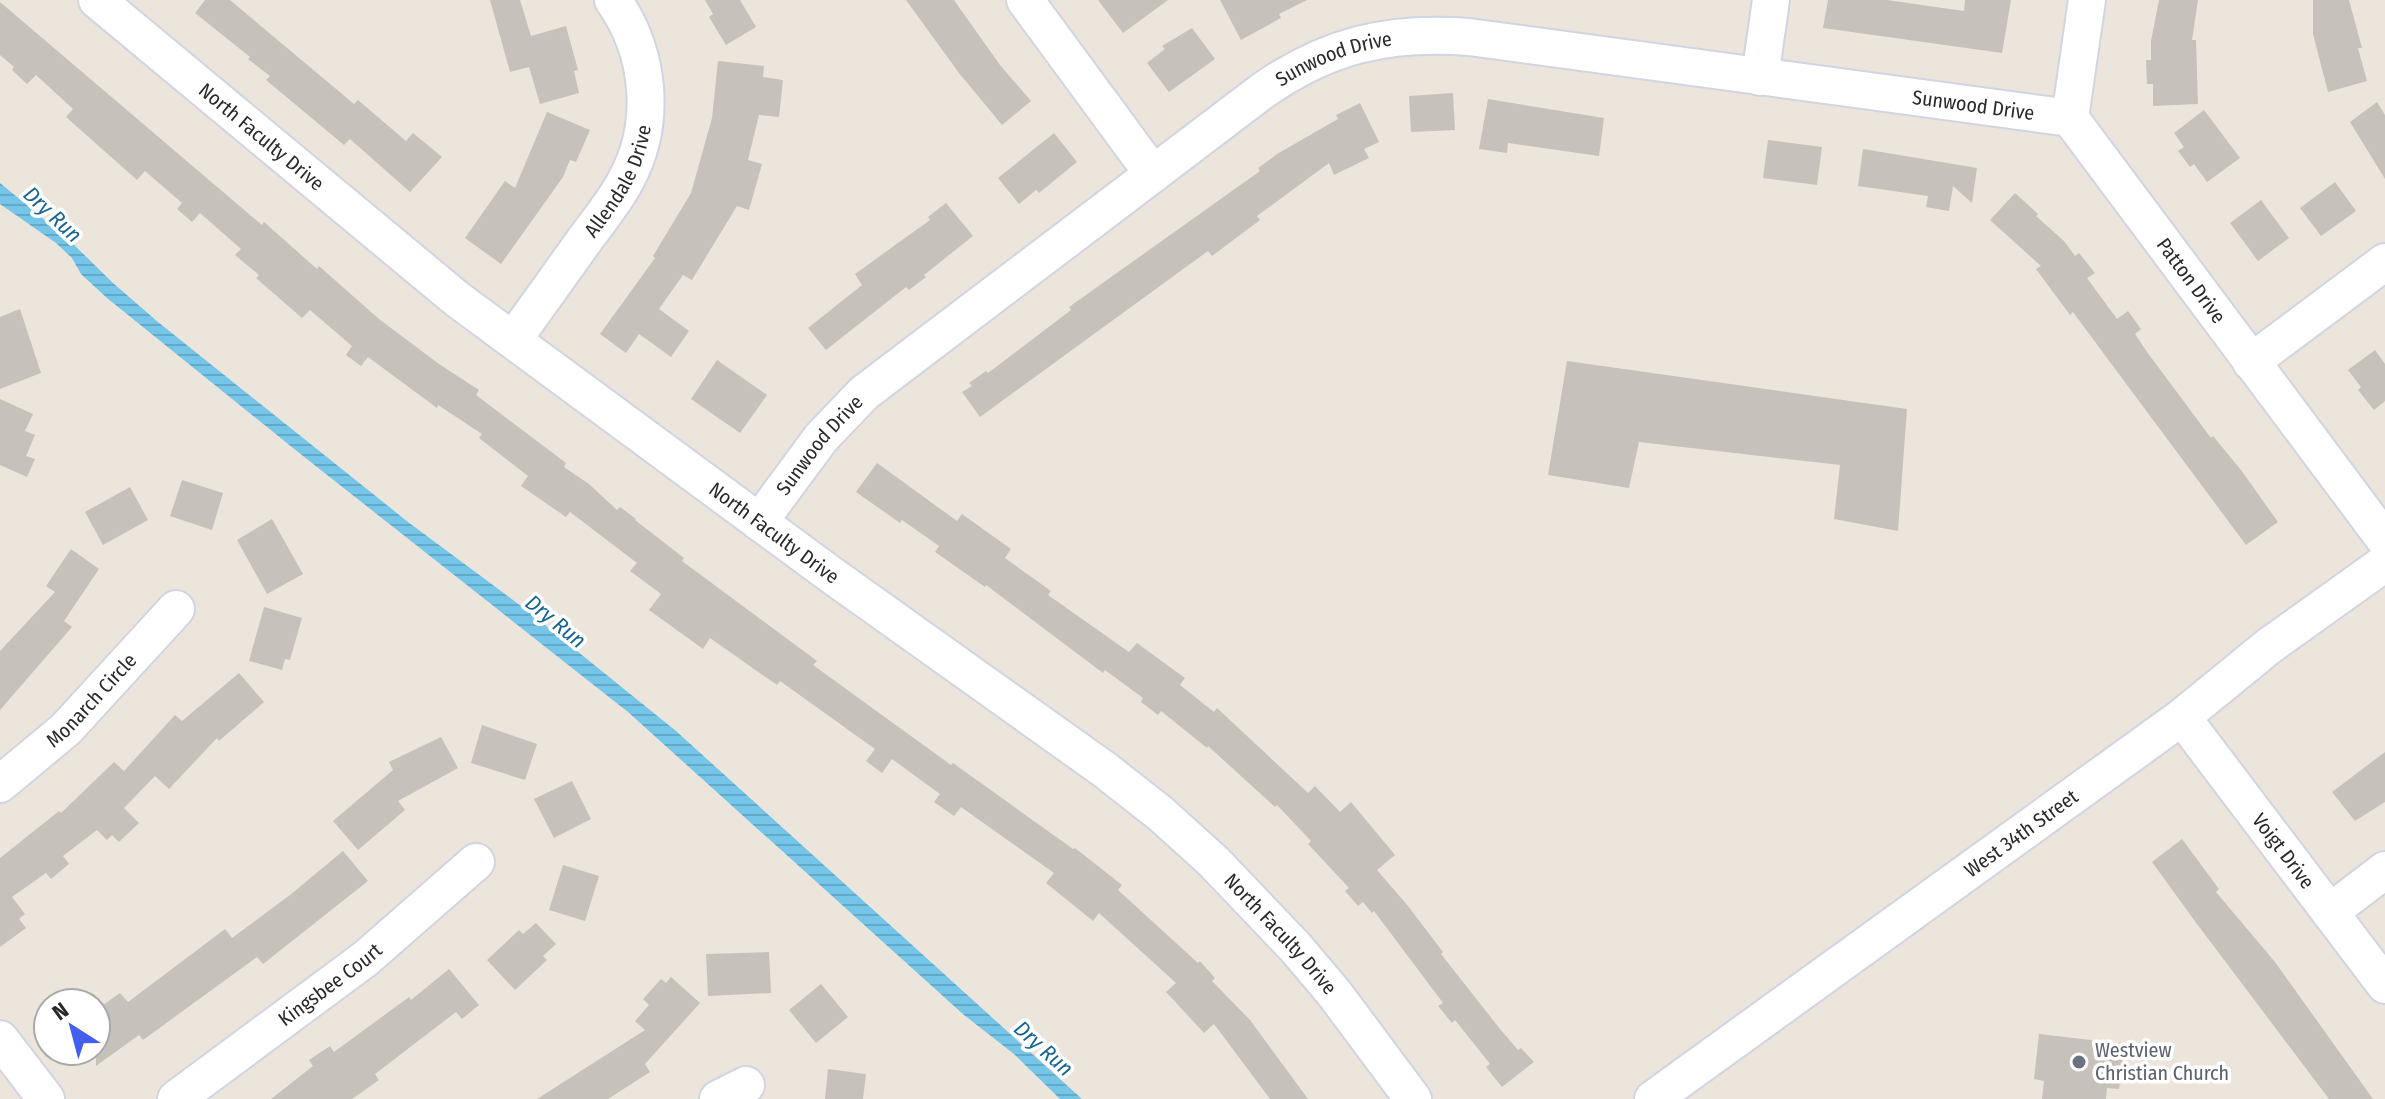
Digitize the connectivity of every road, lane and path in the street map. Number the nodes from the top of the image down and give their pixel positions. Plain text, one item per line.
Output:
1 (97, 0) edge
2 (613, 0) edge
3 (1025, 0) edge
4 (1771, 0) edge
5 (2087, 0) edge
6 (1760, 77) junction
7 (2070, 118) junction
8 (1153, 174) junction
9 (2385, 262) edge
10 (513, 340) junction
11 (2251, 362) junction
12 (759, 522) junction
13 (2385, 540) edge
14 (2385, 563) edge
15 (176, 609) dead end
16 (2182, 717) junction
17 (0, 784) edge
18 (476, 862) dead end
19 (2385, 870) edge
20 (2330, 912) junction
21 (2385, 985) edge
22 (0, 1039) edge
23 (46, 1099) edge
24 (176, 1099) edge
25 (1413, 1099) edge
26 (1653, 1099) edge

1 - 10 street, North Faculty Drive
2 - 10 street, Allendale Drive
3 - 8 street
4 - 6 street
5 - 7 street
6 - 7 street, Sunwood Drive
6 - 8 street, Sunwood Drive
7 - 11 street, Patton Drive
8 - 12 street, Sunwood Drive
9 - 11 street
10 - 12 street, North Faculty Drive
11 - 13 street, Patton Drive
12 - 25 street, North Faculty Drive
14 - 16 street, West 34th Street
15 - 17 street, Monarch Circle
16 - 20 street, Voigt Drive
16 - 26 street, West 34th Street
18 - 24 street, Kingsbee Court
19 - 20 street
20 - 21 street, Voigt Drive
22 - 23 street

